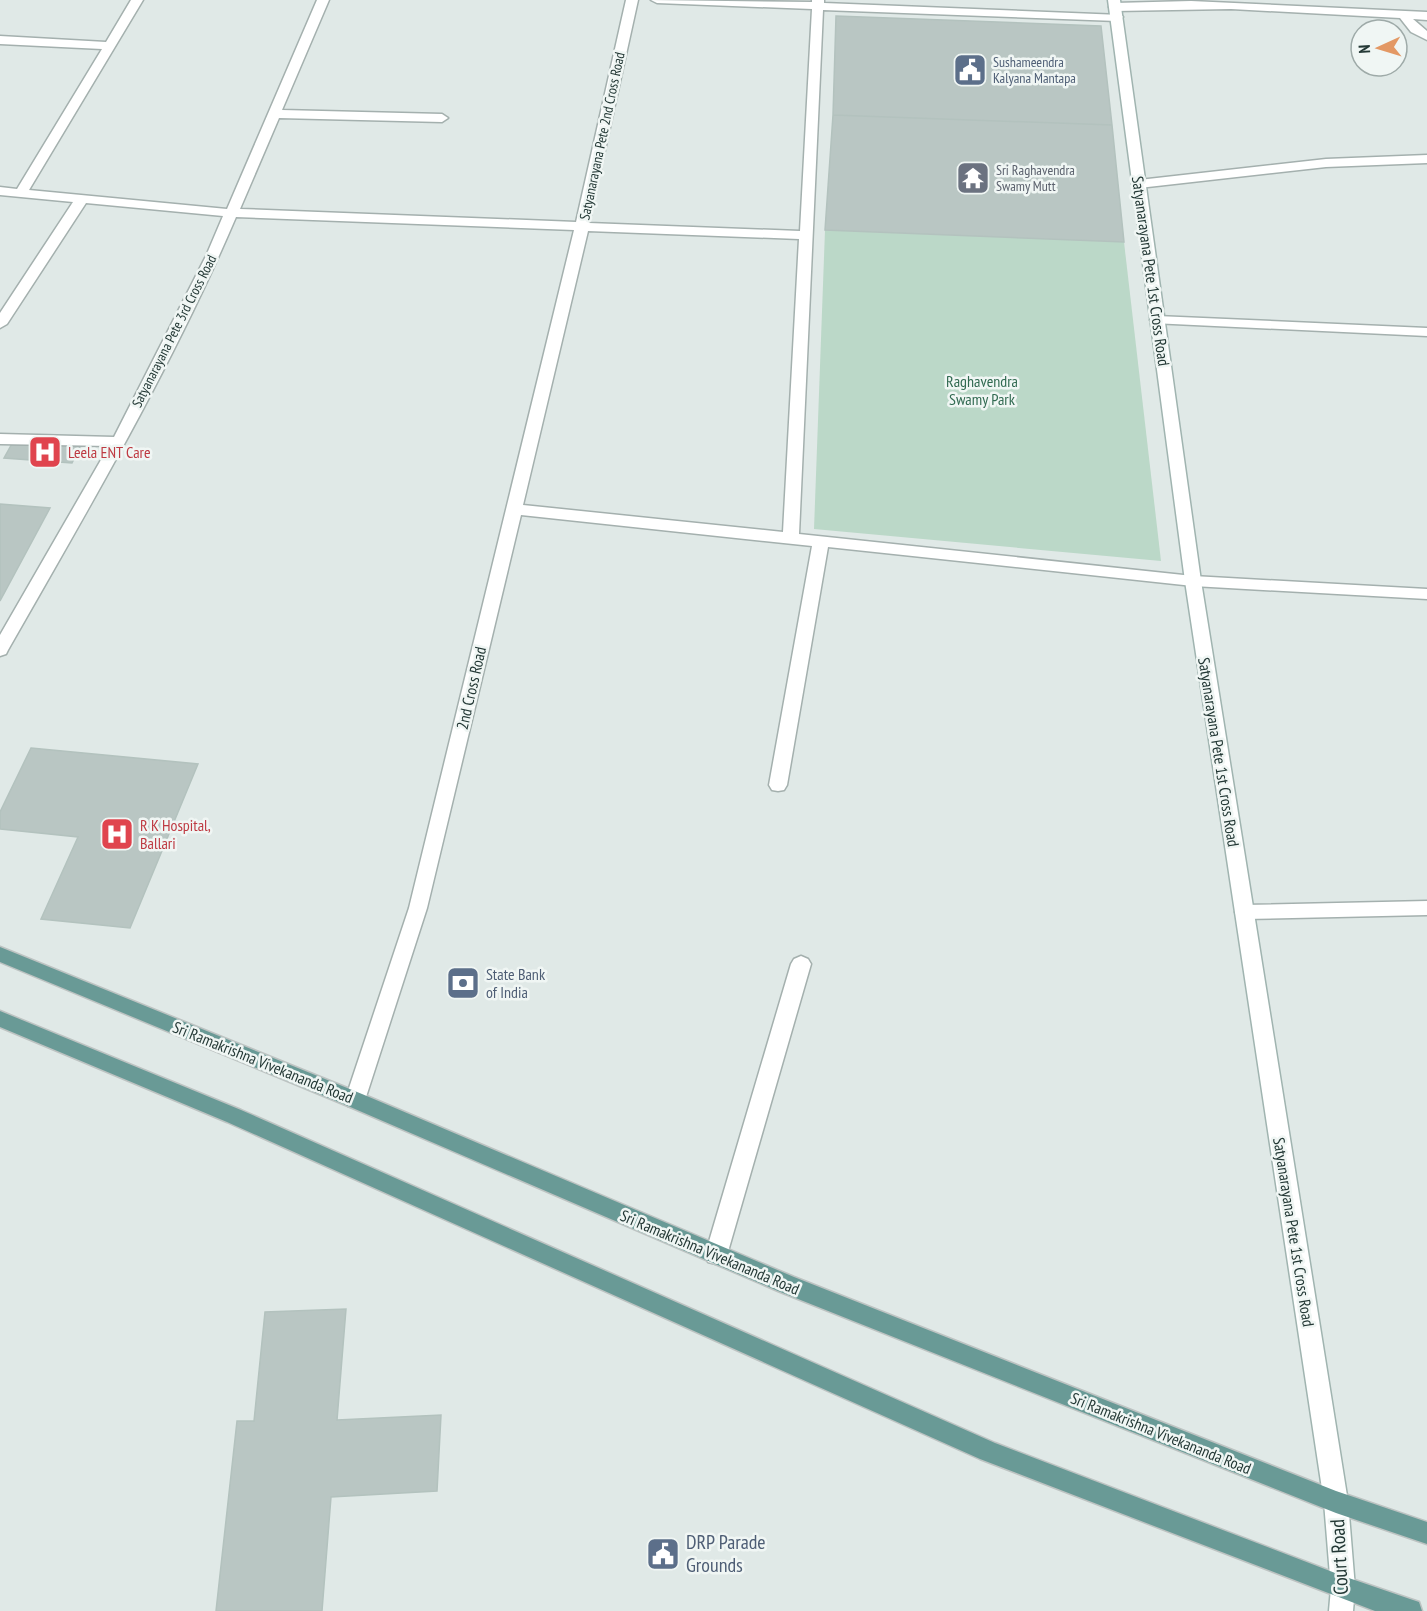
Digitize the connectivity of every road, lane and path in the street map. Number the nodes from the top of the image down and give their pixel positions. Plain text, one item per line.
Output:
1 (137, 0) edge
2 (323, 0) edge
3 (632, 0) edge
4 (657, 0) edge
5 (818, 3) edge
6 (1116, 8) edge
7 (1404, 15) junction
8 (1427, 16) edge
9 (1427, 36) edge
10 (0, 40) edge
11 (111, 46) junction
12 (274, 114) junction
13 (442, 118) dead end
14 (1427, 159) edge
15 (1139, 184) junction
16 (0, 191) edge
17 (21, 193) junction
18 (82, 199) junction
19 (231, 213) junction
20 (582, 225) junction
21 (806, 235) junction
22 (572, 271) joint
23 (1157, 320) junction
24 (0, 324) edge
25 (1427, 332) edge
26 (0, 439) edge
27 (119, 442) junction
28 (514, 509) junction
29 (791, 539) junction
30 (821, 542) junction
31 (1193, 581) junction
32 (1427, 594) edge
33 (0, 650) edge
34 (778, 784) dead end
35 (1427, 908) edge
36 (1244, 912) junction
37 (0, 954) edge
38 (801, 964) dead end
39 (0, 1019) edge
40 (356, 1100) junction
41 (716, 1255) junction
42 (1336, 1502) junction
43 (1427, 1533) edge
44 (1342, 1600) edge
45 (1410, 1611) edge

1 - 11 street
2 - 12 street, Satyanarayana Pete 3rd Cross Road
3 - 20 street, Satyanarayana Pete 2nd Cross Road
4 - 5 street
5 - 6 street
5 - 21 street
6 - 7 street
6 - 15 street, Satyanarayana Pete 1st Cross Road
7 - 8 street
7 - 9 street
10 - 11 street
11 - 17 street
12 - 13 street
12 - 19 street, Satyanarayana Pete 3rd Cross Road
14 - 15 street
15 - 23 street, Satyanarayana Pete 1st Cross Road
16 - 17 street
17 - 18 street
18 - 19 street
18 - 24 street
19 - 20 street
19 - 27 street, Satyanarayana Pete 3rd Cross Road
20 - 21 street
20 - 22 street, Satyanarayana Pete 2nd Cross Road
21 - 29 street
22 - 28 street, 2nd Cross Road
23 - 25 street
23 - 31 street, Satyanarayana Pete 1st Cross Road
26 - 27 street
27 - 33 street, Satyanarayana Pete 3rd Cross Road
28 - 29 street
28 - 40 street, 2nd Cross Road
29 - 30 street
30 - 31 street
30 - 34 street
31 - 32 street
31 - 36 street, Satyanarayana Pete 1st Cross Road
35 - 36 street
36 - 42 street, Satyanarayana Pete 1st Cross Road
37 - 40 main road, Sri Ramakrishna Vivekananda Road
38 - 41 street
39 - 44 main road
40 - 41 main road, Sri Ramakrishna Vivekananda Road
41 - 42 main road, Sri Ramakrishna Vivekananda Road
42 - 43 main road, Sri Ramakrishna Vivekananda Road
42 - 44 street, Court Road
44 - 45 main road

